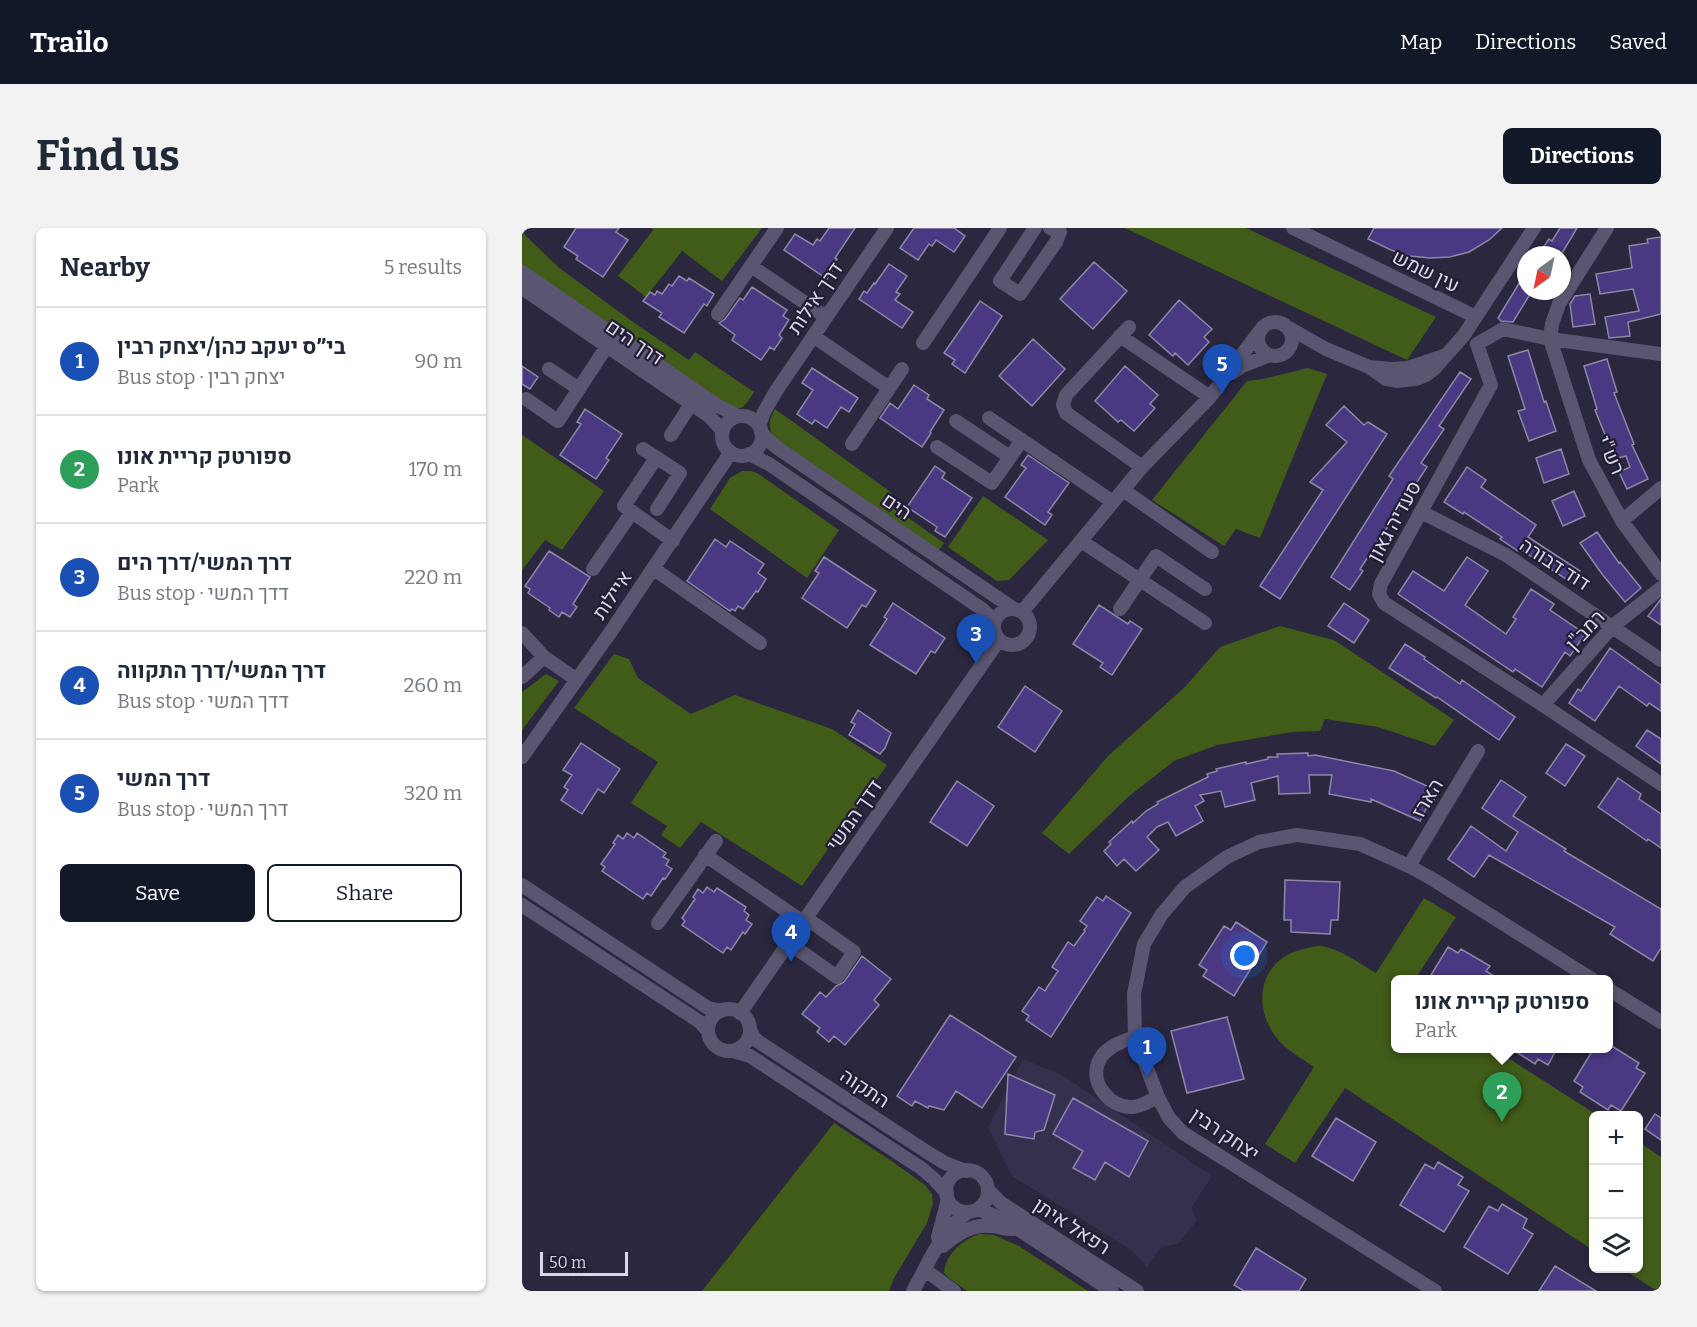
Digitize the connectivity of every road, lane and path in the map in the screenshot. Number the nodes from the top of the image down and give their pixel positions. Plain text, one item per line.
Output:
1 (777, 228) edge
2 (887, 228) edge
3 (1000, 228) edge
4 (1035, 228) edge
5 (1293, 228) edge
6 (1534, 228) edge
7 (1607, 228) edge
8 (1055, 230) edge
9 (751, 266) junction
10 (522, 272) edge
11 (525, 295) edge
12 (718, 314) dead end
13 (826, 317) junction
14 (1476, 317) junction
15 (1288, 328) junction
16 (1260, 332) junction
17 (813, 336) junction
18 (1550, 339) junction
19 (922, 343) dead end
20 (607, 346) junction
21 (1326, 349) junction
22 (1286, 353) junction
23 (1661, 354) edge
24 (1270, 355) junction
25 (549, 369) dead end
26 (902, 369) dead end
27 (1227, 375) junction
28 (889, 388) junction
29 (579, 389) junction
30 (776, 391) junction
31 (1210, 397) junction
32 (526, 399) dead end
33 (691, 404) junction
34 (739, 416) junction
35 (989, 417) dead end
36 (956, 421) dead end
37 (760, 429) junction
38 (723, 431) junction
39 (671, 435) dead end
40 (1022, 440) junction
41 (852, 444) dead end
42 (937, 447) dead end
43 (643, 449) dead end
44 (731, 452) junction
45 (749, 454) junction
46 (1010, 457) junction
47 (656, 458) junction
48 (1142, 467) junction
49 (1661, 488) edge
50 (1123, 490) junction
51 (1113, 502) junction
52 (657, 509) dead end
53 (632, 512) junction
54 (1421, 512) junction
55 (1622, 521) junction
56 (673, 541) junction
57 (1081, 541) junction
58 (1212, 552) dead end
59 (592, 569) dead end
60 (654, 569) junction
61 (1661, 574) edge
62 (1141, 579) junction
63 (1661, 588) edge
64 (1204, 589) dead end
65 (1120, 609) dead end
66 (1018, 610) junction
67 (1205, 623) dead end
68 (993, 625) junction
69 (1613, 626) junction
70 (522, 633) edge
71 (999, 640) junction
72 (760, 643) dead end
73 (544, 657) junction
74 (1661, 660) edge
75 (522, 677) edge
76 (577, 680) junction
77 (1543, 705) junction
78 (1478, 751) dead end
79 (522, 757) edge
80 (1661, 784) edge
81 (716, 841) dead end
82 (705, 855) junction
83 (1409, 866) junction
84 (522, 885) edge
85 (522, 905) edge
86 (805, 920) junction
87 (658, 923) dead end
88 (789, 943) junction
89 (1585, 975) edge
90 (1613, 992) edge
91 (721, 1011) junction
92 (740, 1013) junction
93 (1661, 1022) edge
94 (750, 1029) junction
95 (708, 1031) junction
96 (1135, 1037) junction
97 (733, 1051) junction
98 (1158, 1097) junction
99 (966, 1171) junction
100 (988, 1190) junction
101 (947, 1196) junction
102 (973, 1211) junction
103 (1018, 1228) junction
104 (933, 1255) junction
105 (925, 1270) junction
106 (913, 1291) edge
107 (954, 1291) edge
108 (1112, 1291) edge
109 (1137, 1291) edge
110 (1435, 1291) edge

1 - 9 street
2 - 13 street, דרך אילות
3 - 19 street
4 - 8 street
5 - 14 street, עין שמש
6 - 14 street
7 - 18 street
9 - 12 street
9 - 13 street
10 - 34 street
11 - 20 street, דרך הים
13 - 17 street, דרך אילות
14 - 21 street
15 - 16 street
15 - 21 street
15 - 22 street
16 - 24 street
16 - 27 street
17 - 28 street
17 - 30 street, דרך אילות
18 - 23 street
18 - 54 street, סעדיה גאון
18 - 55 street, רש"י
20 - 29 street
20 - 33 street, דרך הים
21 - 22 street
22 - 24 street
24 - 27 street
25 - 29 street
26 - 28 street
27 - 31 street
28 - 41 street
29 - 32 street
30 - 34 street
30 - 37 street
31 - 48 street
31 - 48 street
33 - 38 street, דרך הים
33 - 39 street
34 - 37 street
34 - 38 street
35 - 40 street
36 - 46 street
37 - 45 street
37 - 66 street, הים
38 - 44 street
40 - 46 street
40 - 51 street
42 - 46 street
43 - 47 street
44 - 45 street
44 - 56 street, איילות
45 - 68 street, הים
47 - 52 street
47 - 53 street
48 - 50 street
49 - 55 street
50 - 51 street
50 - 58 street
51 - 57 street
53 - 56 street
53 - 59 street
54 - 69 street, דוד דבורה
54 - 77 street, סעדיה גאון
55 - 61 street, רש"י
56 - 60 street, איילות
57 - 62 street
57 - 66 street
60 - 72 street
60 - 76 street, איילות
62 - 64 street
62 - 65 street
62 - 67 street
63 - 69 street, רמב"ן
66 - 68 street
66 - 71 street
68 - 71 street
69 - 74 street, דוד דבורה
69 - 77 street, רמב"ן
70 - 73 street
71 - 86 street, דדך המשי
73 - 75 street
73 - 76 street
76 - 79 street, איילות
77 - 80 street, סעדיה גאון
78 - 83 street, הארז
81 - 82 street
82 - 86 street
82 - 87 street
83 - 89 street, יצחק רבין
83 - 96 street, יצחק רבין
84 - 91 street
85 - 95 street
86 - 88 street, דדך המשי
86 - 88 street
88 - 92 street, דדך המשי
90 - 93 street
91 - 92 street
91 - 95 street
92 - 94 street
94 - 97 street
94 - 99 street, התקוה
95 - 97 street
96 - 98 street, יצחק רבין
96 - 98 street
97 - 101 street, התקוה
98 - 110 street, יצחק רבין
99 - 100 street
99 - 101 street
100 - 102 street
100 - 109 street, רפאל איתן
101 - 102 street
101 - 104 street
102 - 103 street, רפאל איתן
102 - 104 street
103 - 104 street
103 - 108 street, רפאל איתן
104 - 105 street
105 - 106 street
105 - 107 street

